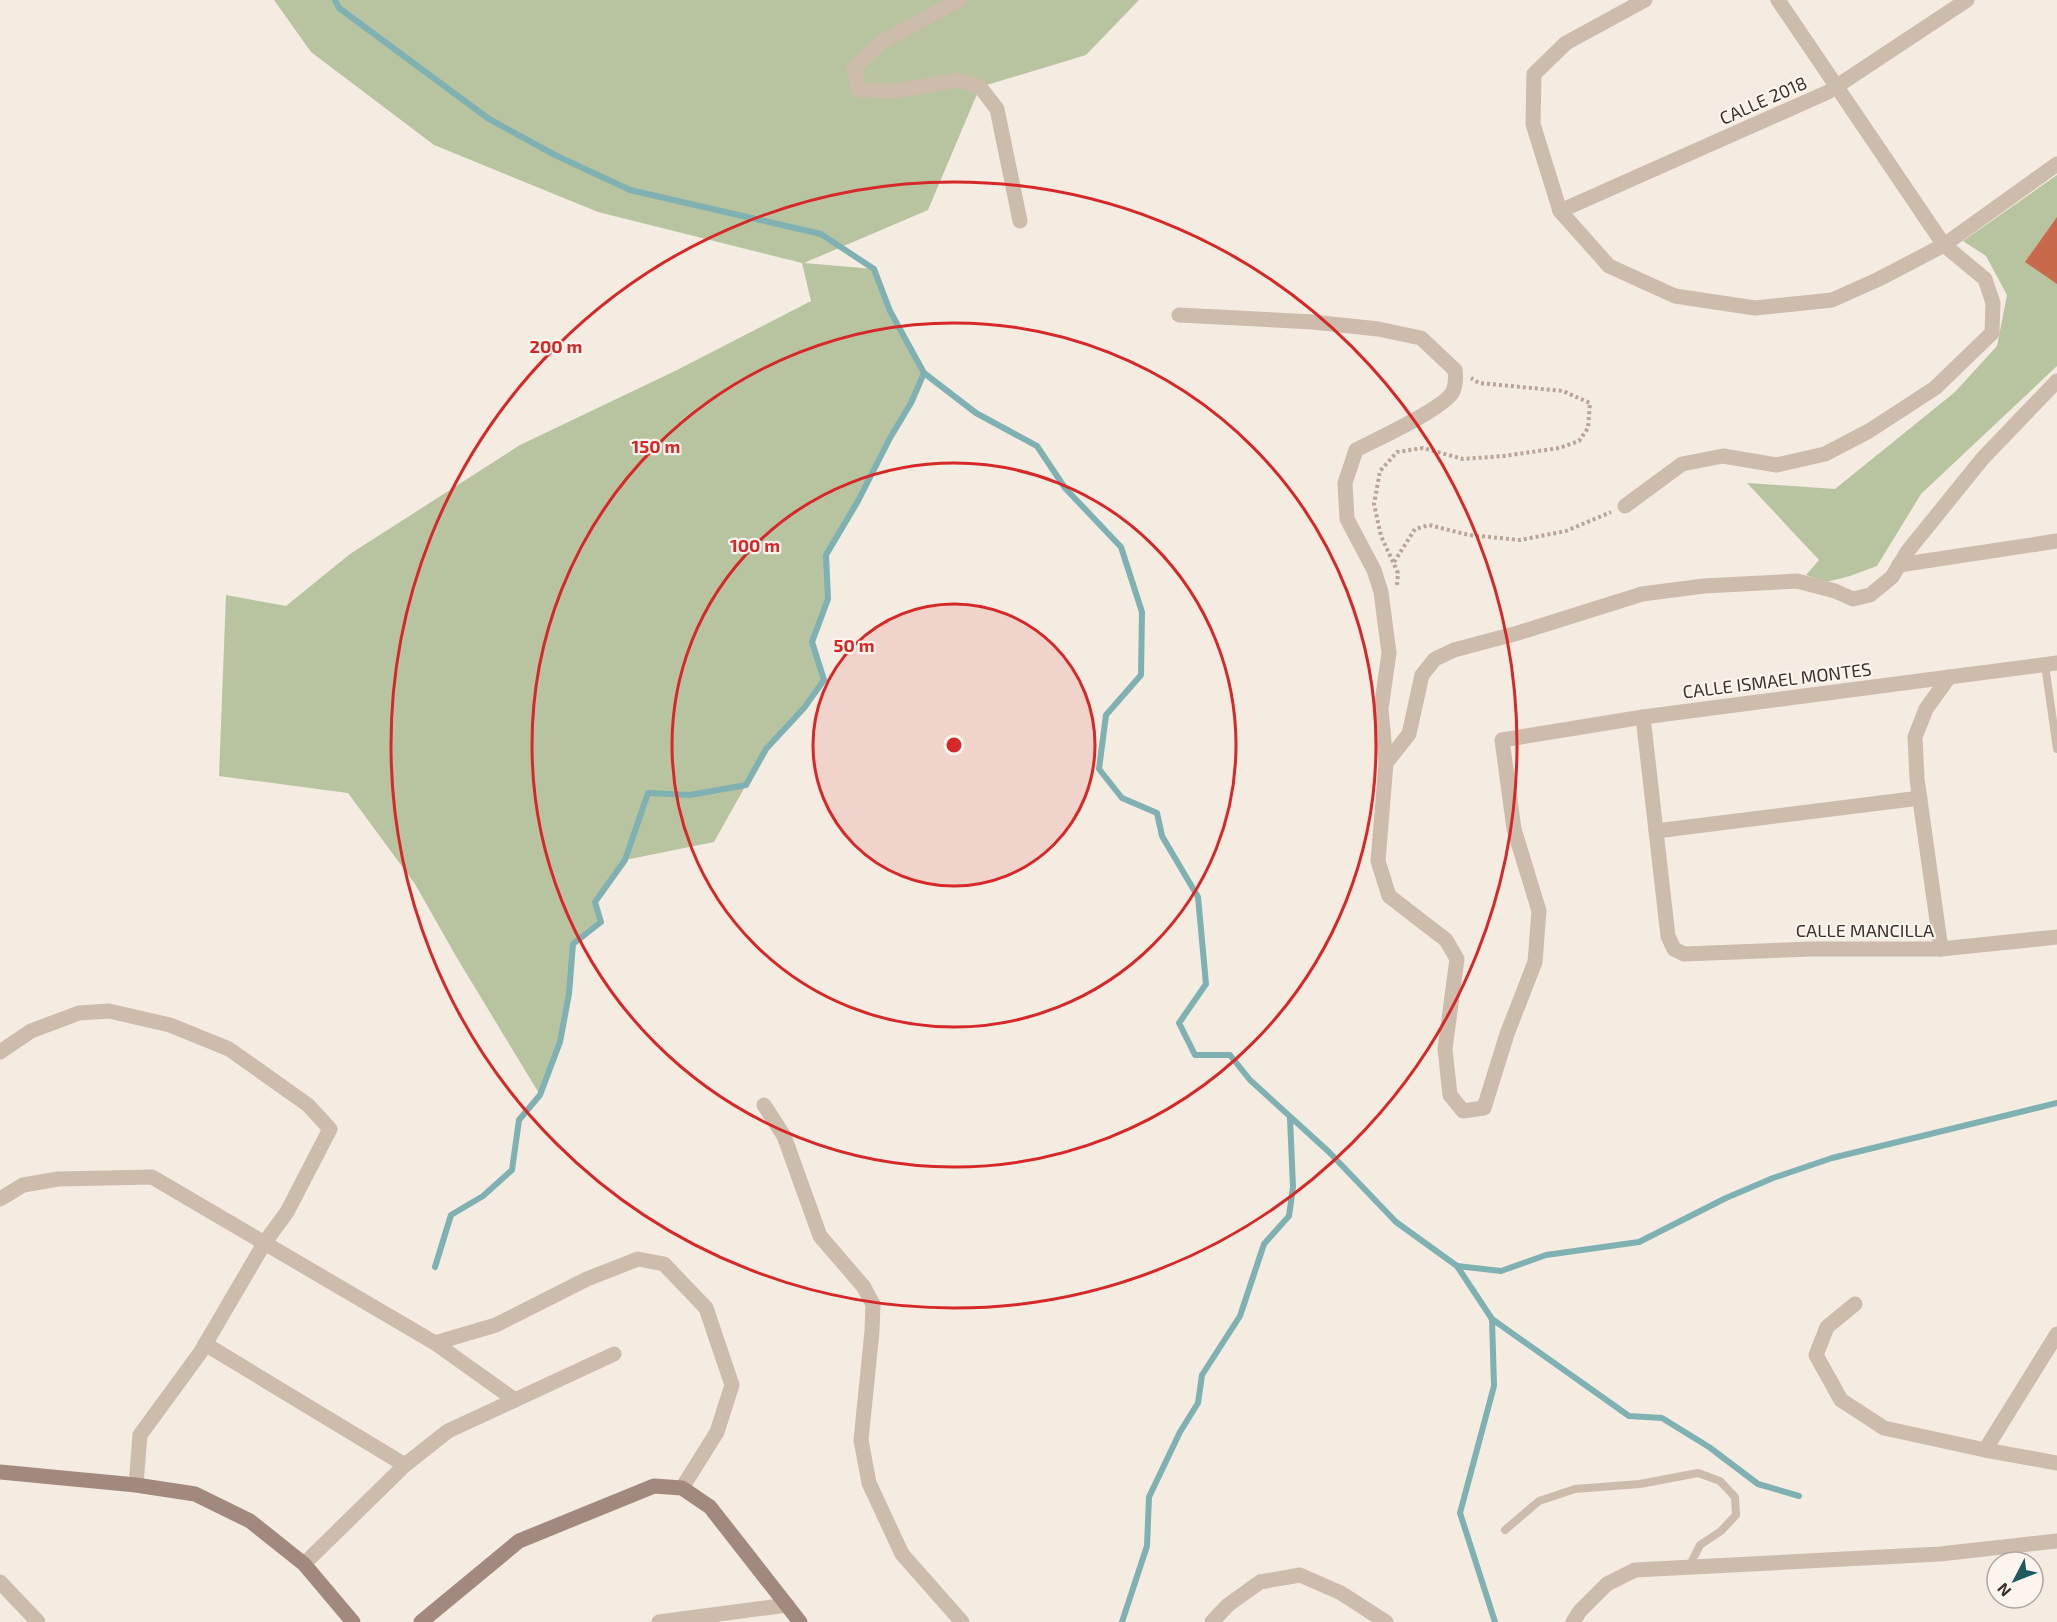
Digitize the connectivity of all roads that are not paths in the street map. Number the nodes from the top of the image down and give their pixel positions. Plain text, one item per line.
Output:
1 (960, 0) edge
2 (1645, 0) edge
3 (1778, 0) edge
4 (1967, 0) edge
5 (1837, 87) junction
6 (2057, 165) edge
7 (1560, 211) junction
8 (1020, 221) dead end
9 (1944, 245) junction
10 (1179, 315) dead end
11 (2057, 381) edge
12 (1625, 506) road end
13 (2057, 541) edge
14 (1899, 565) junction
15 (2051, 664) edge
16 (1949, 677) junction
17 (1643, 717) junction
18 (2057, 749) edge
19 (1386, 763) junction
20 (1920, 798) junction
21 (1656, 831) junction
22 (2057, 937) edge
23 (1941, 950) junction
24 (0, 1052) edge
25 (764, 1105) dead end
26 (0, 1199) edge
27 (266, 1242) junction
28 (1855, 1304) dead end
29 (2057, 1334) edge
30 (435, 1343) junction
31 (206, 1344) junction
32 (614, 1354) dead end
33 (515, 1400) junction
34 (1985, 1450) junction
35 (2057, 1463) edge
36 (405, 1465) junction
37 (0, 1472) edge
38 (136, 1485) junction
39 (682, 1488) junction
40 (1505, 1530) dead end
41 (2057, 1540) edge
42 (304, 1564) junction
43 (1689, 1567) junction
44 (0, 1582) edge
45 (787, 1605) junction
46 (38, 1622) edge
47 (353, 1622) edge
48 (421, 1622) edge
49 (659, 1622) edge
50 (800, 1622) edge
51 (962, 1622) edge
52 (1212, 1622) edge
53 (1386, 1622) edge
54 (1573, 1622) edge

1 - 8 street
2 - 7 street
3 - 5 street
4 - 5 street, CALLE 2018
5 - 7 street, CALLE 2018
5 - 9 street
6 - 9 street
7 - 9 street
9 - 12 street
10 - 19 street
11 - 14 street
13 - 14 street
14 - 19 street
15 - 16 street, CALLE ISMAEL MONTES
15 - 18 lane
16 - 17 street, CALLE ISMAEL MONTES
16 - 20 street
17 - 19 street, CALLE ISMAEL MONTES
17 - 21 street
20 - 21 street
20 - 23 street
21 - 23 street, CALLE MANCILLA
22 - 23 street, CALLE MANCILLA
24 - 27 street
25 - 51 street
26 - 27 street
27 - 30 street
27 - 31 street
28 - 34 street
29 - 34 street
30 - 33 street
30 - 39 street
31 - 36 street
31 - 38 street
32 - 33 street
33 - 36 street
34 - 35 street
36 - 42 street
37 - 38 street
38 - 42 street
39 - 45 street
39 - 48 street
40 - 43 lane
41 - 43 street
42 - 47 street
43 - 54 street
44 - 46 street
45 - 49 street
45 - 50 street
52 - 53 street

